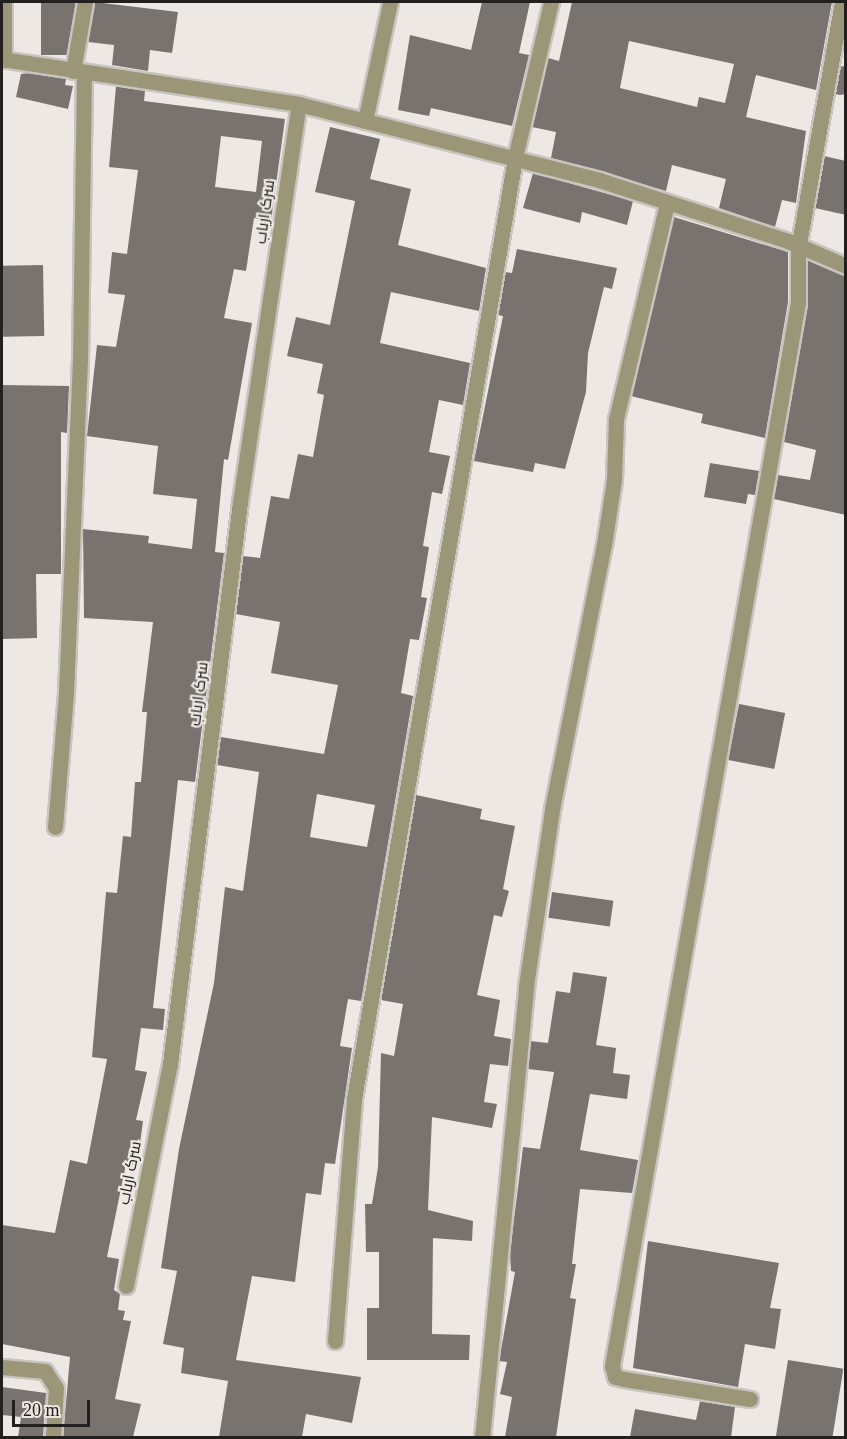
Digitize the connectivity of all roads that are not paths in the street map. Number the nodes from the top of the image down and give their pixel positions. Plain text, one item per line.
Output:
1 (4, 2) edge
2 (85, 2) edge
3 (390, 2) edge
4 (551, 2) edge
5 (842, 2) edge
6 (3, 60) edge
7 (78, 72) junction
8 (299, 104) junction
9 (365, 121) junction
10 (515, 158) junction
11 (667, 203) junction
12 (798, 249) junction
13 (846, 266) edge
14 (56, 828) dead end
15 (126, 1286) dead end
16 (335, 1341) dead end
17 (2, 1366) edge
18 (750, 1399) dead end
19 (53, 1437) edge
20 (482, 1437) edge

1 - 6 street
2 - 7 street
3 - 9 street
4 - 10 street
5 - 12 street
6 - 7 street
7 - 8 street
7 - 14 street
8 - 9 street
8 - 15 street, سرک ارباب
9 - 10 street
10 - 11 street
10 - 16 street
11 - 12 street
11 - 20 street
12 - 13 street
12 - 18 street
17 - 19 street

